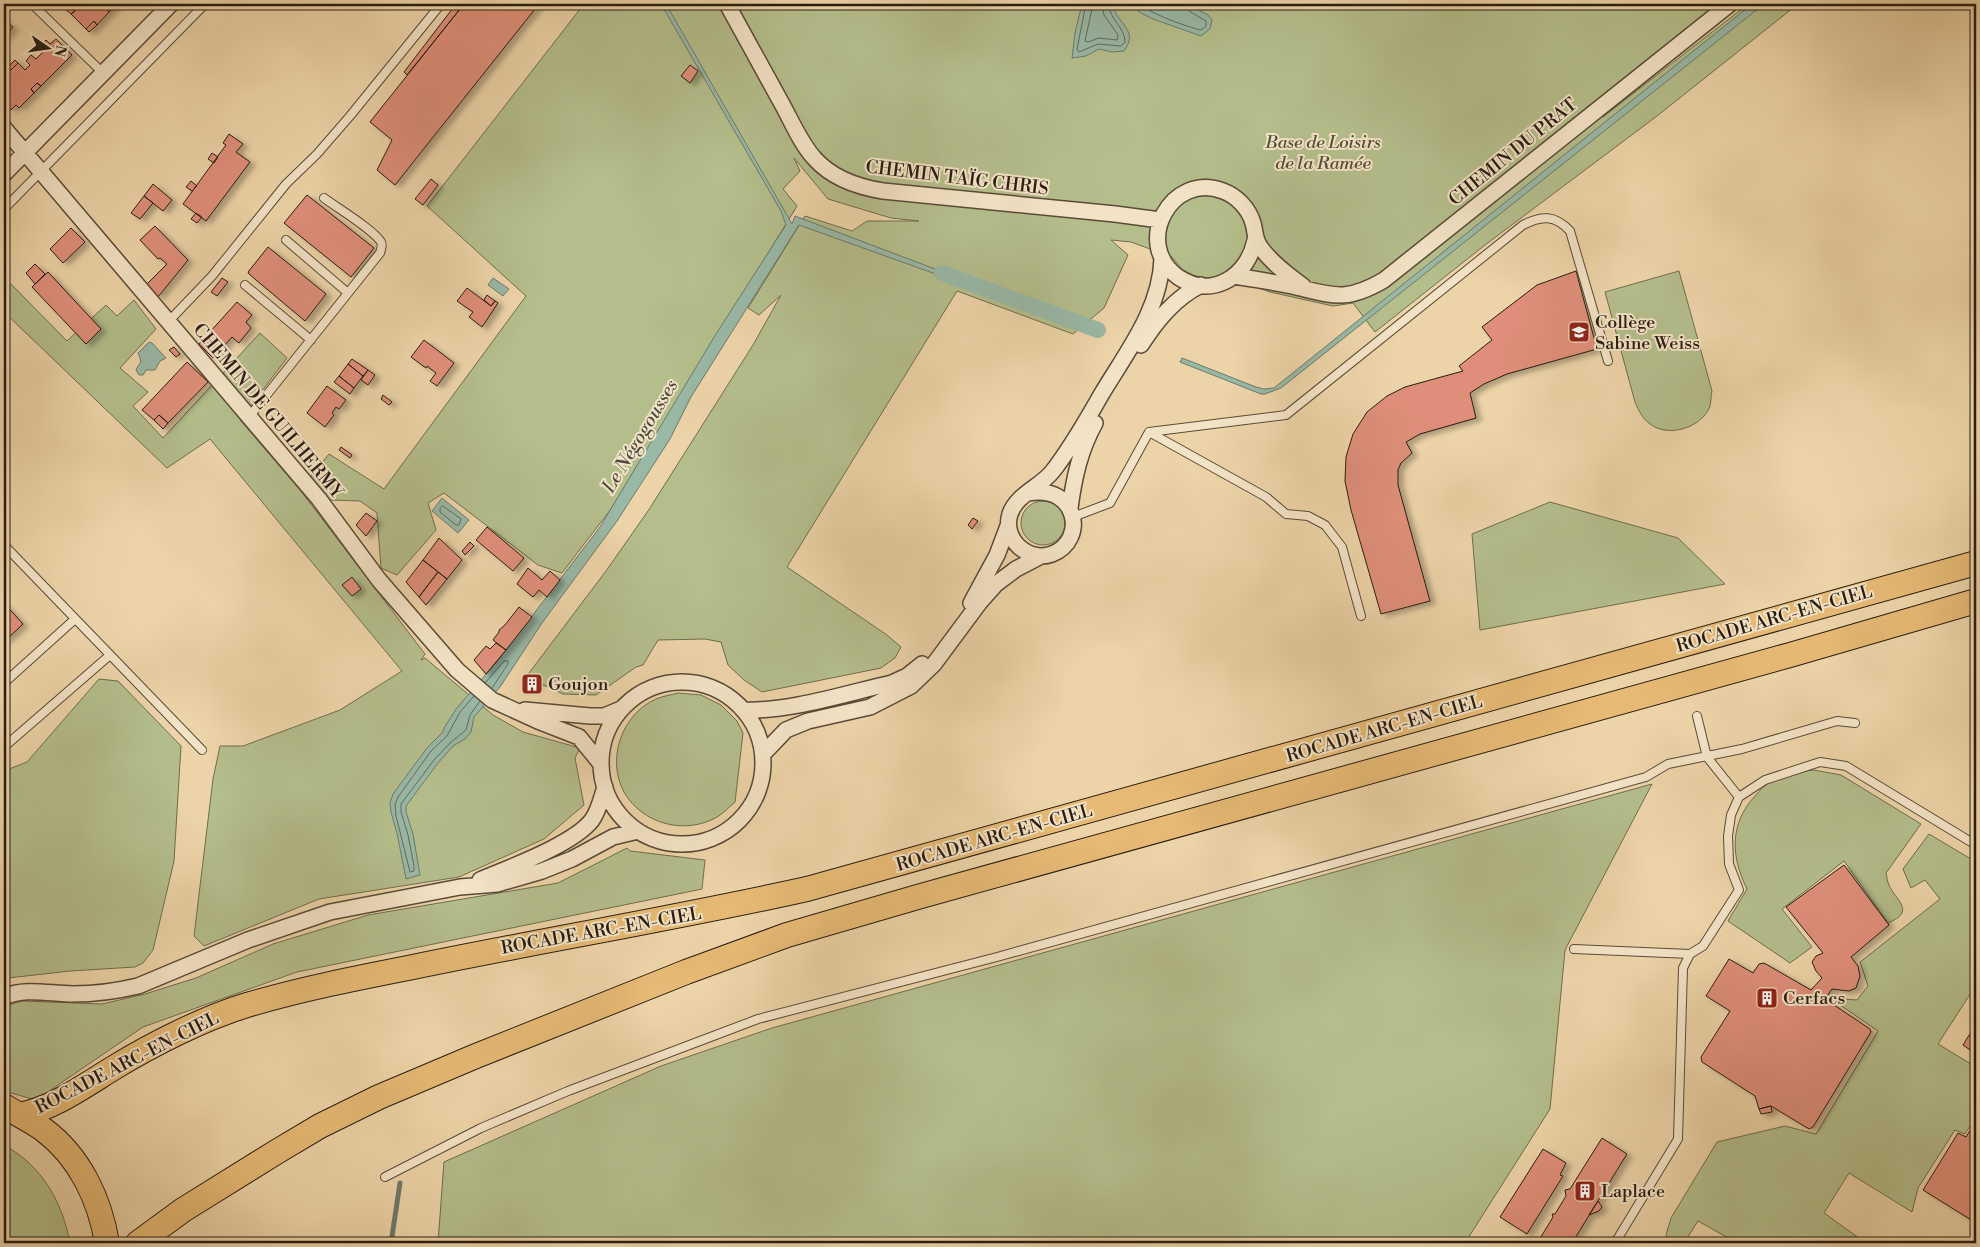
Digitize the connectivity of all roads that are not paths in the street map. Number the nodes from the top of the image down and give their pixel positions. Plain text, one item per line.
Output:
1 (32, 4) edge
2 (171, 4) edge
3 (205, 4) edge
4 (441, 4) edge
5 (727, 4) edge
6 (1730, 4) edge
7 (103, 73) junction
8 (4, 128) edge
9 (24, 152) junction
10 (41, 172) junction
11 (4, 174) edge
12 (324, 198) dead end
13 (4, 209) edge
14 (1160, 220) junction
15 (286, 240) dead end
16 (1255, 240) junction
17 (1162, 258) junction
18 (1234, 276) junction
19 (245, 285) dead end
20 (1201, 285) junction
21 (1306, 289) junction
22 (348, 293) junction
23 (168, 322) junction
24 (311, 340) junction
25 (1136, 345) junction
26 (1608, 362) dead end
27 (249, 417) junction
28 (1149, 432) junction
29 (1029, 493) junction
30 (1071, 513) junction
31 (1008, 526) junction
32 (4, 545) edge
33 (1041, 556) junction
34 (1976, 563) edge
35 (1976, 601) edge
36 (1361, 616) dead end
37 (75, 619) junction
38 (110, 654) junction
39 (4, 683) edge
40 (512, 708) junction
41 (621, 709) junction
42 (744, 710) junction
43 (1696, 716) dead end
44 (1855, 723) dead end
45 (4, 746) edge
46 (202, 750) dead end
47 (762, 754) junction
48 (1707, 757) junction
49 (601, 764) junction
50 (604, 788) junction
51 (1739, 796) junction
52 (638, 831) junction
53 (1976, 845) edge
54 (460, 887) junction
55 (1574, 949) dead end
56 (1690, 954) junction
57 (4, 997) edge
58 (12, 1111) edge
59 (385, 1177) dead end
60 (107, 1243) edge
61 (138, 1243) edge
62 (1614, 1243) edge

1 - 7 lane
2 - 7 street
3 - 10 lane
4 - 23 lane
5 - 14 street, CHEMIN TAÏG CHRIS
6 - 21 street, CHEMIN DU PRAT
7 - 9 street
8 - 9 street, CHEMIN DE GUILHERMY
9 - 10 street, CHEMIN DE GUILHERMY
9 - 11 street
10 - 13 lane
10 - 23 street, CHEMIN DE GUILHERMY
12 - 22 lane
14 - 16 street
14 - 17 street
15 - 22 lane
16 - 18 street
16 - 21 street, CHEMIN DU PRAT
17 - 20 street
17 - 25 street
18 - 20 street
18 - 21 street, CHEMIN DU PRAT
19 - 24 lane
20 - 25 street
22 - 24 lane
23 - 27 street, CHEMIN DE GUILHERMY
24 - 27 lane
25 - 29 street
25 - 30 street
26 - 28 lane
27 - 40 street, CHEMIN DE GUILHERMY
28 - 30 lane
28 - 36 lane
29 - 30 street
29 - 31 street
30 - 33 street
31 - 33 street
31 - 42 street
32 - 37 lane
33 - 47 street
34 - 58 highway, ROCADE ARC-EN-CIEL
35 - 61 highway, ROCADE ARC-EN-CIEL
37 - 38 lane
37 - 39 lane
38 - 45 lane
38 - 46 lane
40 - 41 street, CHEMIN DE GUILHERMY
40 - 49 street, CHEMIN DE GUILHERMY
41 - 42 street
41 - 49 street
42 - 47 street
43 - 48 lane
44 - 48 lane
47 - 52 street
48 - 51 lane
48 - 59 lane
49 - 50 street
50 - 52 street
50 - 54 street
51 - 53 lane
51 - 56 lane
52 - 54 street
54 - 57 street
55 - 56 lane
56 - 62 lane
58 - 60 highway

